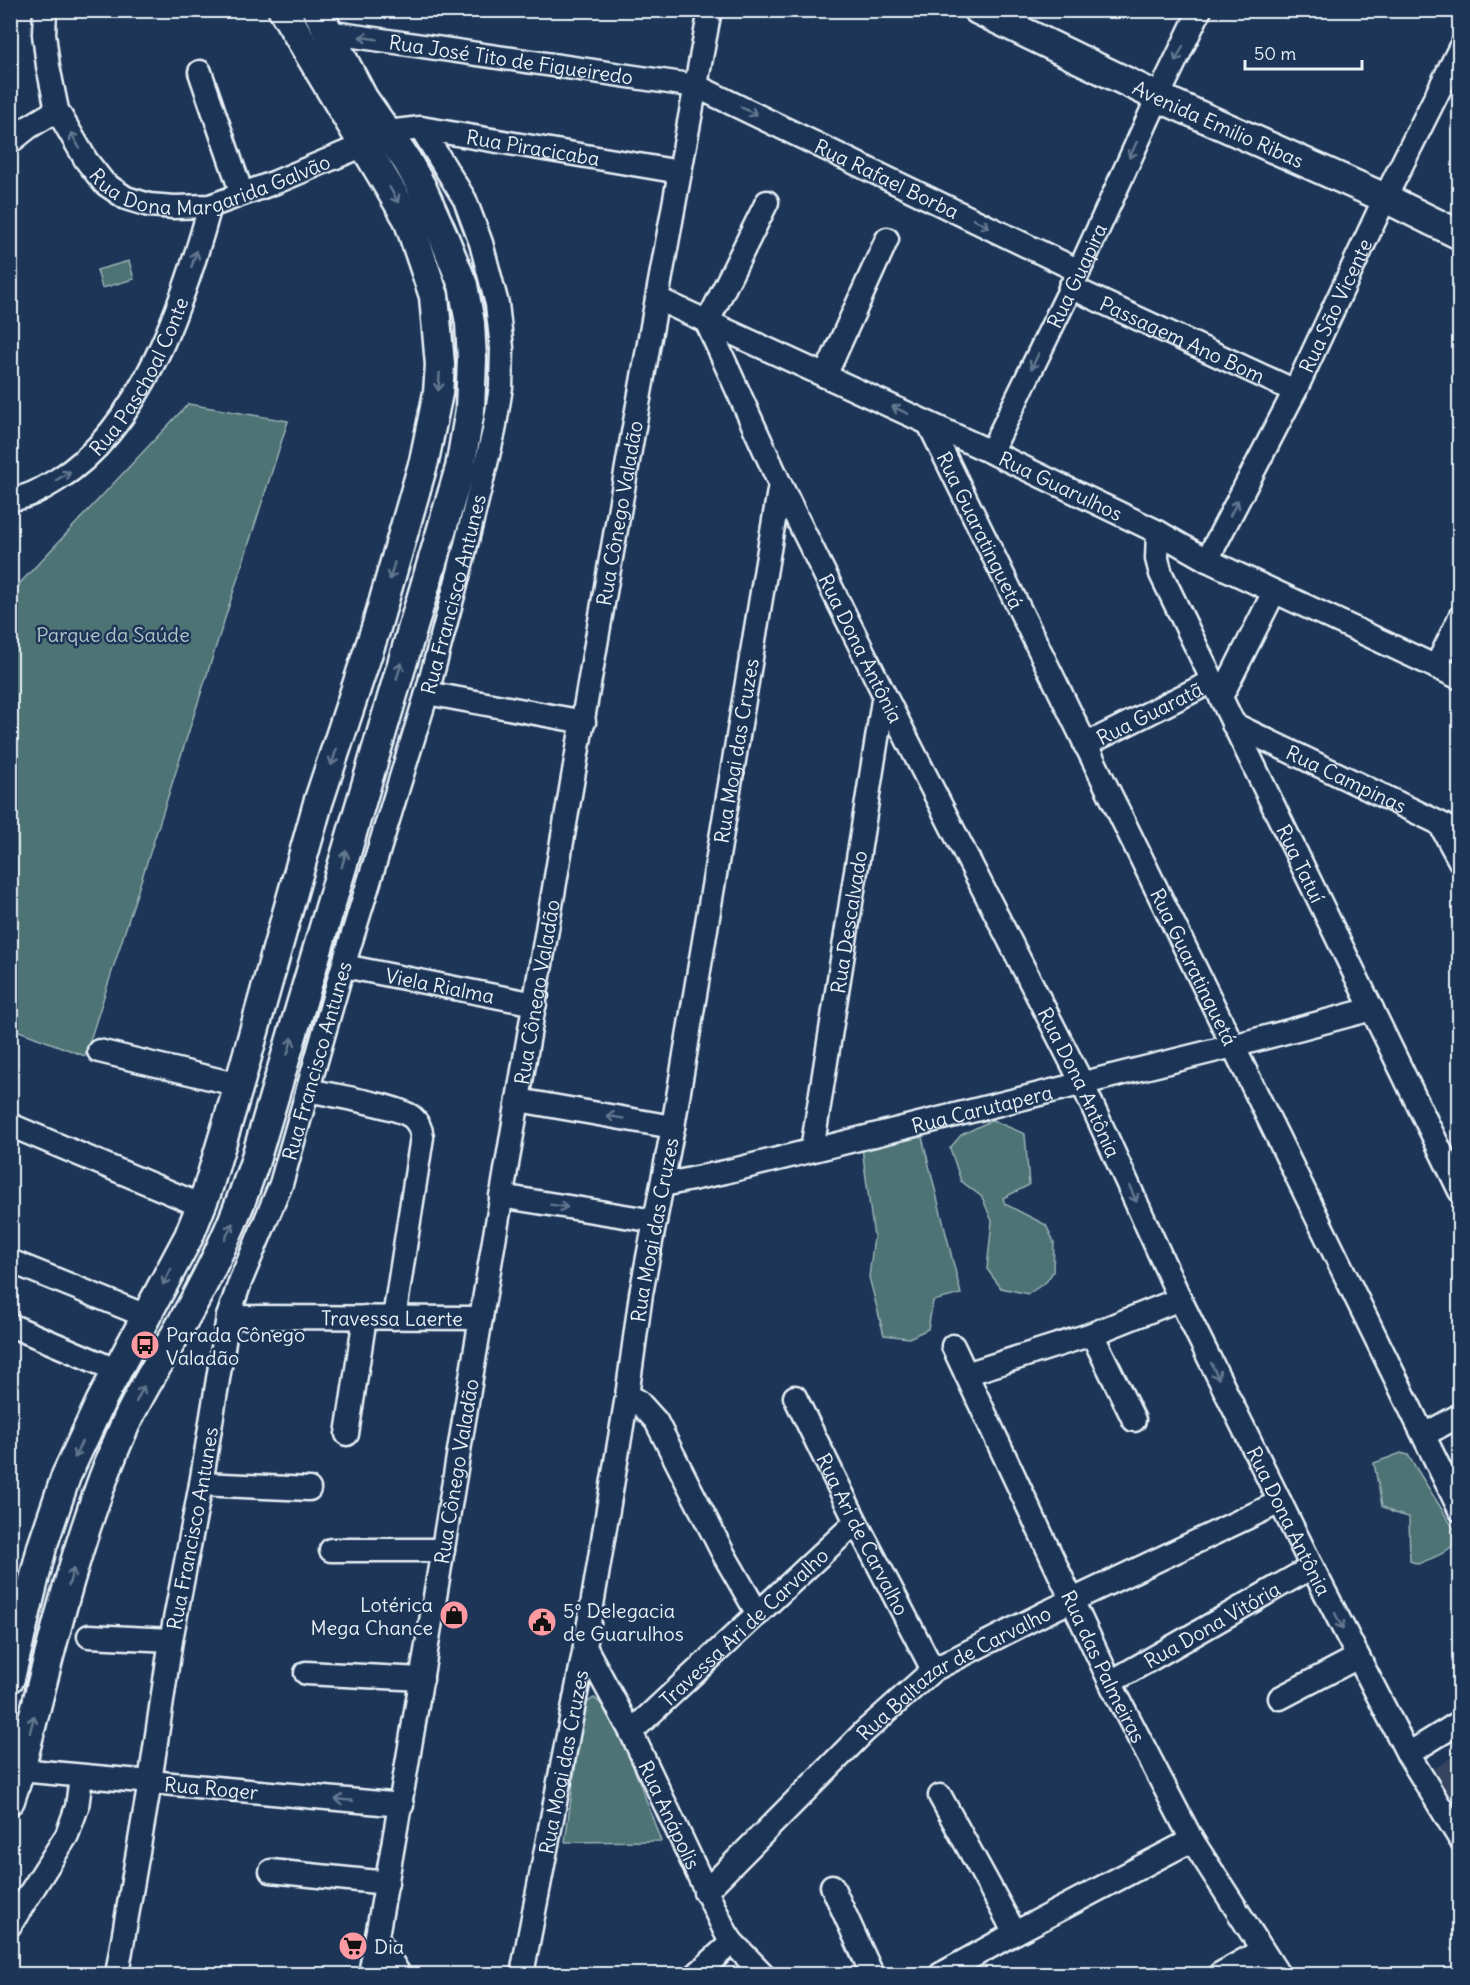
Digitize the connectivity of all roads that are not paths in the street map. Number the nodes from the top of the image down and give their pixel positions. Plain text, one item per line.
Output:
1 (45, 10) edge
2 (283, 10) edge
3 (710, 10) edge
4 (978, 10) edge
5 (1200, 10) edge
6 (322, 21) edge
7 (1460, 48) edge
8 (200, 72) dead end
9 (696, 86) junction
10 (1158, 97) junction
11 (57, 110) junction
12 (421, 128) junction
13 (452, 133) junction
14 (376, 138) junction
15 (10, 142) edge
16 (441, 160) junction
17 (680, 172) junction
18 (242, 194) junction
19 (1385, 198) junction
20 (767, 202) dead end
21 (210, 206) junction
22 (1460, 235) edge
23 (887, 239) dead end
24 (1075, 279) junction
25 (658, 299) junction
26 (707, 323) junction
27 (825, 376) junction
28 (1295, 391) junction
29 (928, 424) junction
30 (991, 452) junction
31 (780, 484) junction
32 (10, 499) edge
33 (1158, 532) junction
34 (1208, 560) junction
35 (1274, 592) junction
36 (1460, 617) edge
37 (1436, 667) junction
38 (1460, 678) edge
39 (1217, 689) junction
40 (427, 693) junction
41 (884, 694) junction
42 (584, 722) junction
43 (1233, 724) junction
44 (1085, 746) junction
45 (1450, 829) edge
46 (1460, 861) edge
47 (279, 944) junction
48 (317, 955) junction
49 (344, 966) junction
50 (535, 1004) junction
51 (1372, 1009) junction
52 (1233, 1046) junction
53 (99, 1051) dead end
54 (1082, 1083) junction
55 (239, 1085) junction
56 (308, 1090) junction
57 (518, 1100) junction
58 (10, 1125) edge
59 (673, 1127) junction
60 (812, 1150) junction
61 (663, 1185) junction
62 (1460, 1191) edge
63 (501, 1196) junction
64 (202, 1206) junction
65 (655, 1221) junction
66 (10, 1261) edge
67 (1180, 1299) junction
68 (146, 1316) junction
69 (228, 1317) junction
70 (365, 1317) junction
71 (394, 1318) junction
72 (482, 1318) junction
73 (10, 1325) edge
74 (1092, 1334) junction
75 (953, 1346) dead end
76 (118, 1371) junction
77 (966, 1374) junction
78 (627, 1396) junction
79 (795, 1396) dead end
80 (1460, 1415) edge
81 (1134, 1420) dead end
82 (347, 1434) dead end
83 (1424, 1435) junction
84 (201, 1484) junction
85 (309, 1489) dead end
86 (1280, 1502) junction
87 (1460, 1510) edge
88 (856, 1522) junction
89 (332, 1550) dead end
90 (443, 1550) junction
91 (1312, 1567) junction
92 (1072, 1600) junction
93 (758, 1614) junction
94 (89, 1636) dead end
95 (171, 1640) junction
96 (585, 1647) junction
97 (1358, 1657) junction
98 (933, 1670) junction
99 (306, 1673) dead end
100 (10, 1678) edge
101 (422, 1679) junction
102 (1111, 1682) junction
103 (1280, 1698) dead end
104 (1460, 1722) edge
105 (631, 1732) junction
106 (1408, 1754) junction
107 (20, 1770) junction
108 (81, 1777) junction
109 (150, 1782) junction
110 (940, 1796) dead end
111 (10, 1800) edge
112 (402, 1805) junction
113 (1460, 1839) edge
114 (1192, 1840) junction
115 (271, 1871) dead end
116 (387, 1883) junction
117 (832, 1887) dead end
118 (705, 1892) junction
119 (10, 1925) edge
120 (1014, 1933) junction
121 (377, 1938) junction
122 (732, 1942) junction
123 (1262, 1950) junction
124 (955, 1971) edge
125 (117, 1974) edge
126 (370, 1974) edge
127 (399, 1974) edge
128 (522, 1974) edge
129 (697, 1974) edge
130 (763, 1974) edge
131 (872, 1974) edge
132 (1220, 1974) edge
133 (1278, 1974) edge

1 - 11 street, Rua Dona Margarida Galvão
2 - 14 main road
3 - 9 street, Rua Cônego Valadão
4 - 10 main road, Avenida Emilio Ribas
5 -> 10 street, Rua Guapira
9 -> 6 street, Rua José Tito de Figueiredo
6 - 14 main road
7 - 19 street, Rua São Vicente
8 - 18 street
9 - 17 street, Rua Cônego Valadão
9 -> 24 street, Rua Rafael Borba
10 - 19 main road, Avenida Emilio Ribas
10 -> 24 street, Rua Guapira
11 - 15 street
21 -> 11 street, Rua Dona Margarida Galvão
12 - 13 street, Rua Piracicaba
12 - 14 street, Rua Piracicaba
12 - 16 street, Rua Francisco Antunes
13 - 16 street
13 - 17 street, Rua Piracicaba
14 - 18 street, Rua Dona Margarida Galvão
14 -> 47 main road
48 -> 14 main road
16 - 40 street, Rua Francisco Antunes
17 - 25 street, Rua Cônego Valadão
18 - 21 street, Rua Dona Margarida Galvão
19 - 22 main road, Avenida Emilio Ribas
19 - 28 street, Rua São Vicente
20 - 26 street
32 -> 21 street, Rua Paschoal Conte
23 - 27 street
24 - 28 street, Passagem Ano Bom
24 -> 30 street, Rua Guapira
25 - 26 street, Rua Guarulhos
25 - 42 street, Rua Cônego Valadão
26 - 27 street, Rua Guarulhos
26 - 31 street, Rua Dona Antônia
29 -> 27 street, Rua Guarulhos
34 -> 28 street, Rua São Vicente
29 - 30 street, Rua Guarulhos
29 - 44 street, Rua Guaratinguetá
30 - 33 street, Rua Guarulhos
31 - 41 street, Rua Dona Antônia
31 - 59 street, Rua Mogi das Cruzes
33 - 34 street, Rua Guarulhos
33 - 39 street, Rua Tatuí
34 - 35 street, Rua Guarulhos
35 - 37 street, Rua Guarulhos
35 - 39 street
36 - 37 street
37 - 38 street, Rua Guarulhos
39 - 43 street, Rua Tatuí
39 - 44 street, Rua Guaratã
40 - 42 street
40 - 49 street, Rua Francisco Antunes
41 - 54 street, Rua Dona Antônia
41 - 60 street, Rua Descalvado
42 - 50 street, Rua Cônego Valadão
43 - 45 street, Rua Campinas
43 - 51 street, Rua Tatuí
44 - 52 street, Rua Guaratinguetá
45 - 46 street
47 - 48 main road
47 - 55 main road
107 -> 48 main road
49 - 50 street, Viela Rialma
49 - 56 street, Rua Francisco Antunes
50 - 57 street, Rua Cônego Valadão
51 - 52 street, Rua Carutapera
51 - 62 street, Rua Tatuí
52 - 54 street, Rua Carutapera
52 - 83 street, Rua Guaratinguetá
53 - 55 street
54 - 60 street, Rua Carutapera
54 -> 67 street, Rua Dona Antônia
55 - 64 main road
56 - 69 street, Rua Francisco Antunes
56 - 71 street
59 -> 57 street
57 - 63 street, Rua Cônego Valadão
58 - 64 street
59 - 61 street, Rua Mogi das Cruzes
60 - 61 street, Rua Carutapera
61 - 65 street, Rua Mogi das Cruzes
63 -> 65 street
63 - 72 street, Rua Cônego Valadão
64 -> 68 main road
65 - 78 street, Rua Mogi das Cruzes
66 - 68 street
67 - 74 street
67 -> 86 street, Rua Dona Antônia
68 - 76 main road
69 - 70 street, Travessa Laerte
69 - 84 street, Rua Francisco Antunes
70 - 71 street, Travessa Laerte
70 - 82 street
71 - 72 street, Travessa Laerte
72 - 90 street, Rua Cônego Valadão
73 - 76 street
74 - 77 street
74 - 81 street
75 - 77 street, Rua das Palmeiras
76 -> 100 main road
77 - 92 street, Rua das Palmeiras
78 - 93 street
78 - 96 street, Rua Mogi das Cruzes
79 - 88 street, Rua Ari de Carvalho
80 - 83 street
83 - 87 street, Rua Guaratinguetá
84 - 85 street
84 - 95 street, Rua Francisco Antunes
86 - 91 street, Rua Dona Antônia
86 - 92 street, Rua Baltazar de Carvalho
88 - 93 street, Travessa Ari de Carvalho
88 - 98 street, Rua Ari de Carvalho
89 - 90 street
90 - 101 street, Rua Cônego Valadão
91 -> 97 street, Rua Dona Antônia
91 - 102 street, Rua Dona Vitória
92 - 98 street, Rua Baltazar de Carvalho
92 - 102 street, Rua das Palmeiras
93 - 105 street, Travessa Ari de Carvalho
94 - 95 street
95 - 109 street, Rua Francisco Antunes
96 - 105 street, Rua Anápolis
96 - 128 street, Rua Mogi das Cruzes
97 - 103 street
97 - 106 street, Rua Dona Antônia
98 - 118 street, Rua Baltazar de Carvalho
99 - 101 street
101 - 112 street, Rua Cônego Valadão
102 - 114 street, Rua das Palmeiras
104 - 106 street
105 - 118 street, Rua Anápolis
106 - 113 street, Rua Dona Antônia
107 - 108 street, Rua Roger
107 - 111 main road
108 - 109 street, Rua Roger
108 - 119 street
112 -> 109 street, Rua Roger
109 - 125 street, Rua Francisco Antunes
110 - 120 street
112 - 116 street, Rua Cônego Valadão
114 - 120 street
114 - 123 street, Rua das Palmeiras
115 - 116 street
116 - 121 street, Rua Cônego Valadão
117 - 131 street
118 - 122 street, Rua Anápolis
120 - 124 street
121 - 126 street, Rua Cônego Valadão
121 - 127 street
122 - 129 street
122 - 130 street, Rua Anápolis
123 - 132 street
123 - 133 street, Rua das Palmeiras

